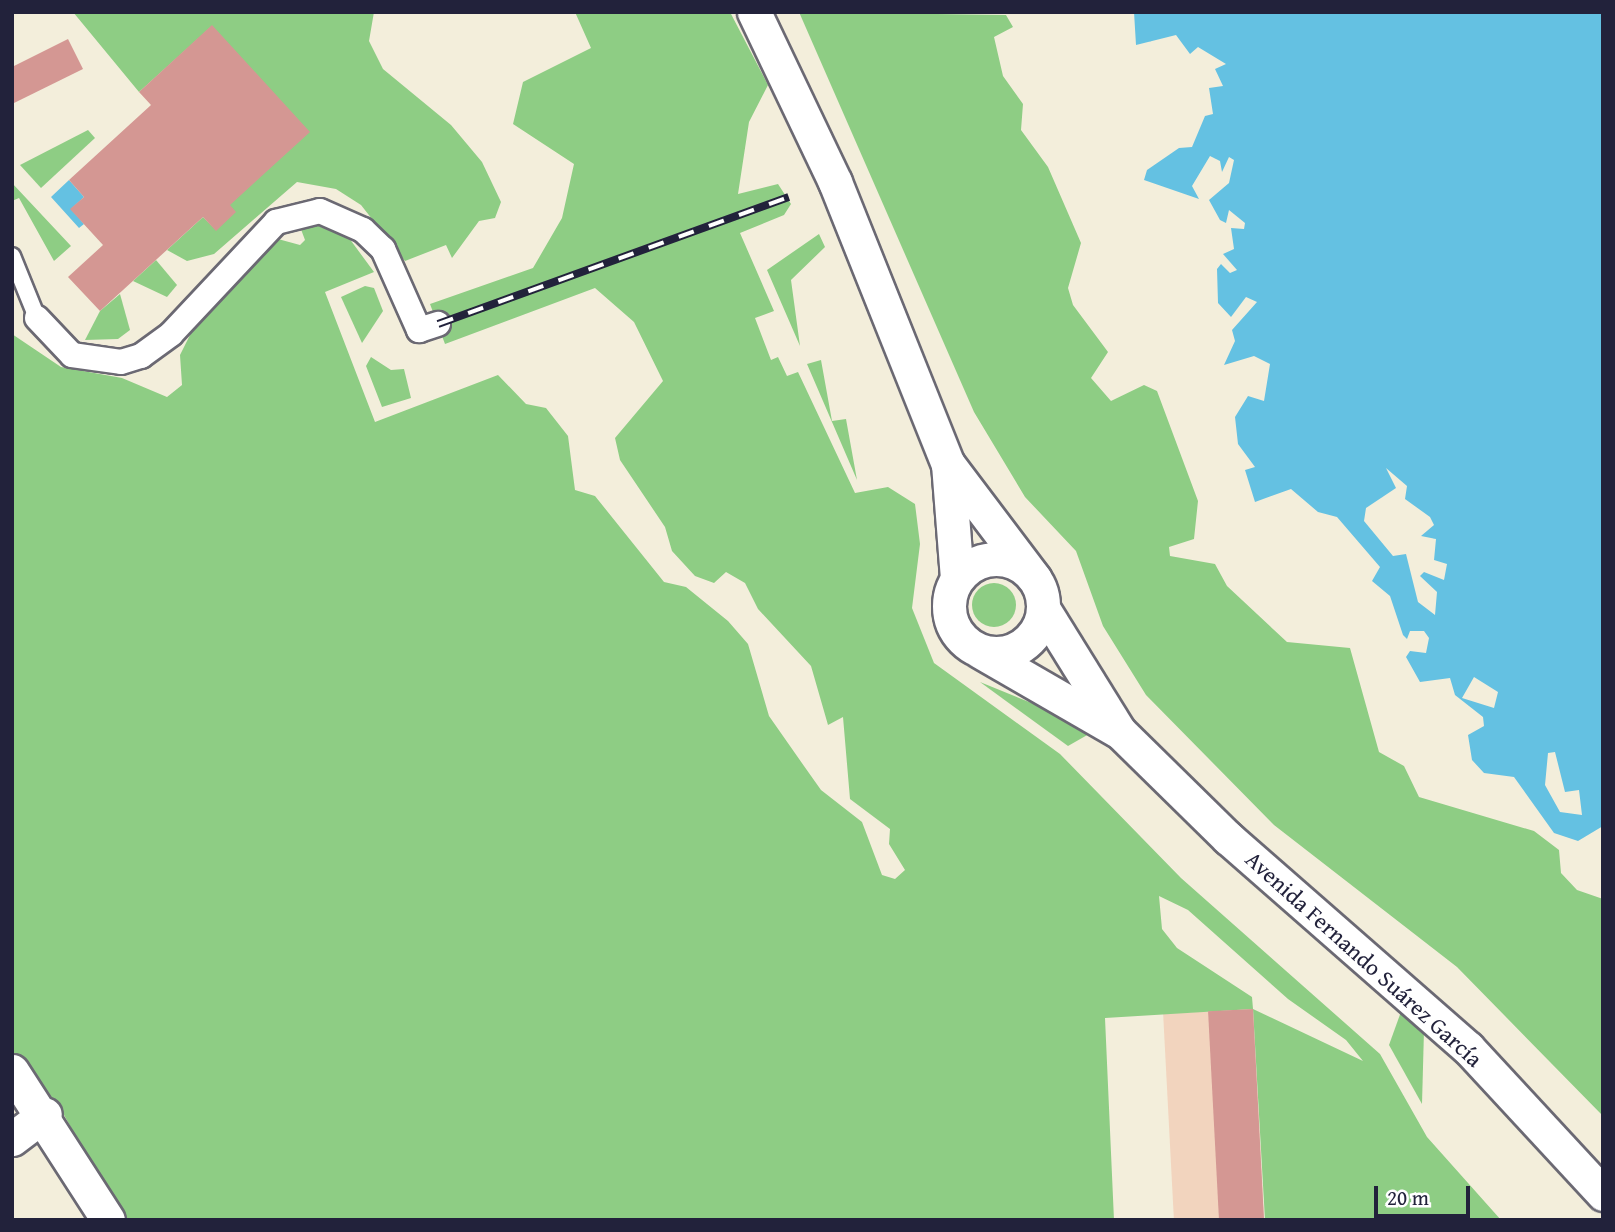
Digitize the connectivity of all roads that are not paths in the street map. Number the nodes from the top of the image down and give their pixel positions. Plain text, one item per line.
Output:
1 (754, 12) edge
2 (12, 256) edge
3 (37, 317) joint
4 (438, 324) dead end
5 (948, 464) junction
6 (957, 579) junction
7 (1040, 594) junction
8 (979, 651) junction
9 (1119, 731) junction
10 (12, 1071) edge
11 (45, 1114) junction
12 (12, 1139) edge
13 (1603, 1194) edge
14 (108, 1220) edge

1 - 5 street
2 - 3 lane
3 - 4 street
5 - 6 street
5 - 7 street, Avenida Fernando Suárez García
6 - 7 street
6 - 8 street
7 - 8 street
7 - 9 street, Avenida Fernando Suárez García
8 - 9 street, Avenida Fernando Suárez García
9 - 13 street, Avenida Fernando Suárez García
10 - 11 street
11 - 12 street
11 - 14 street

